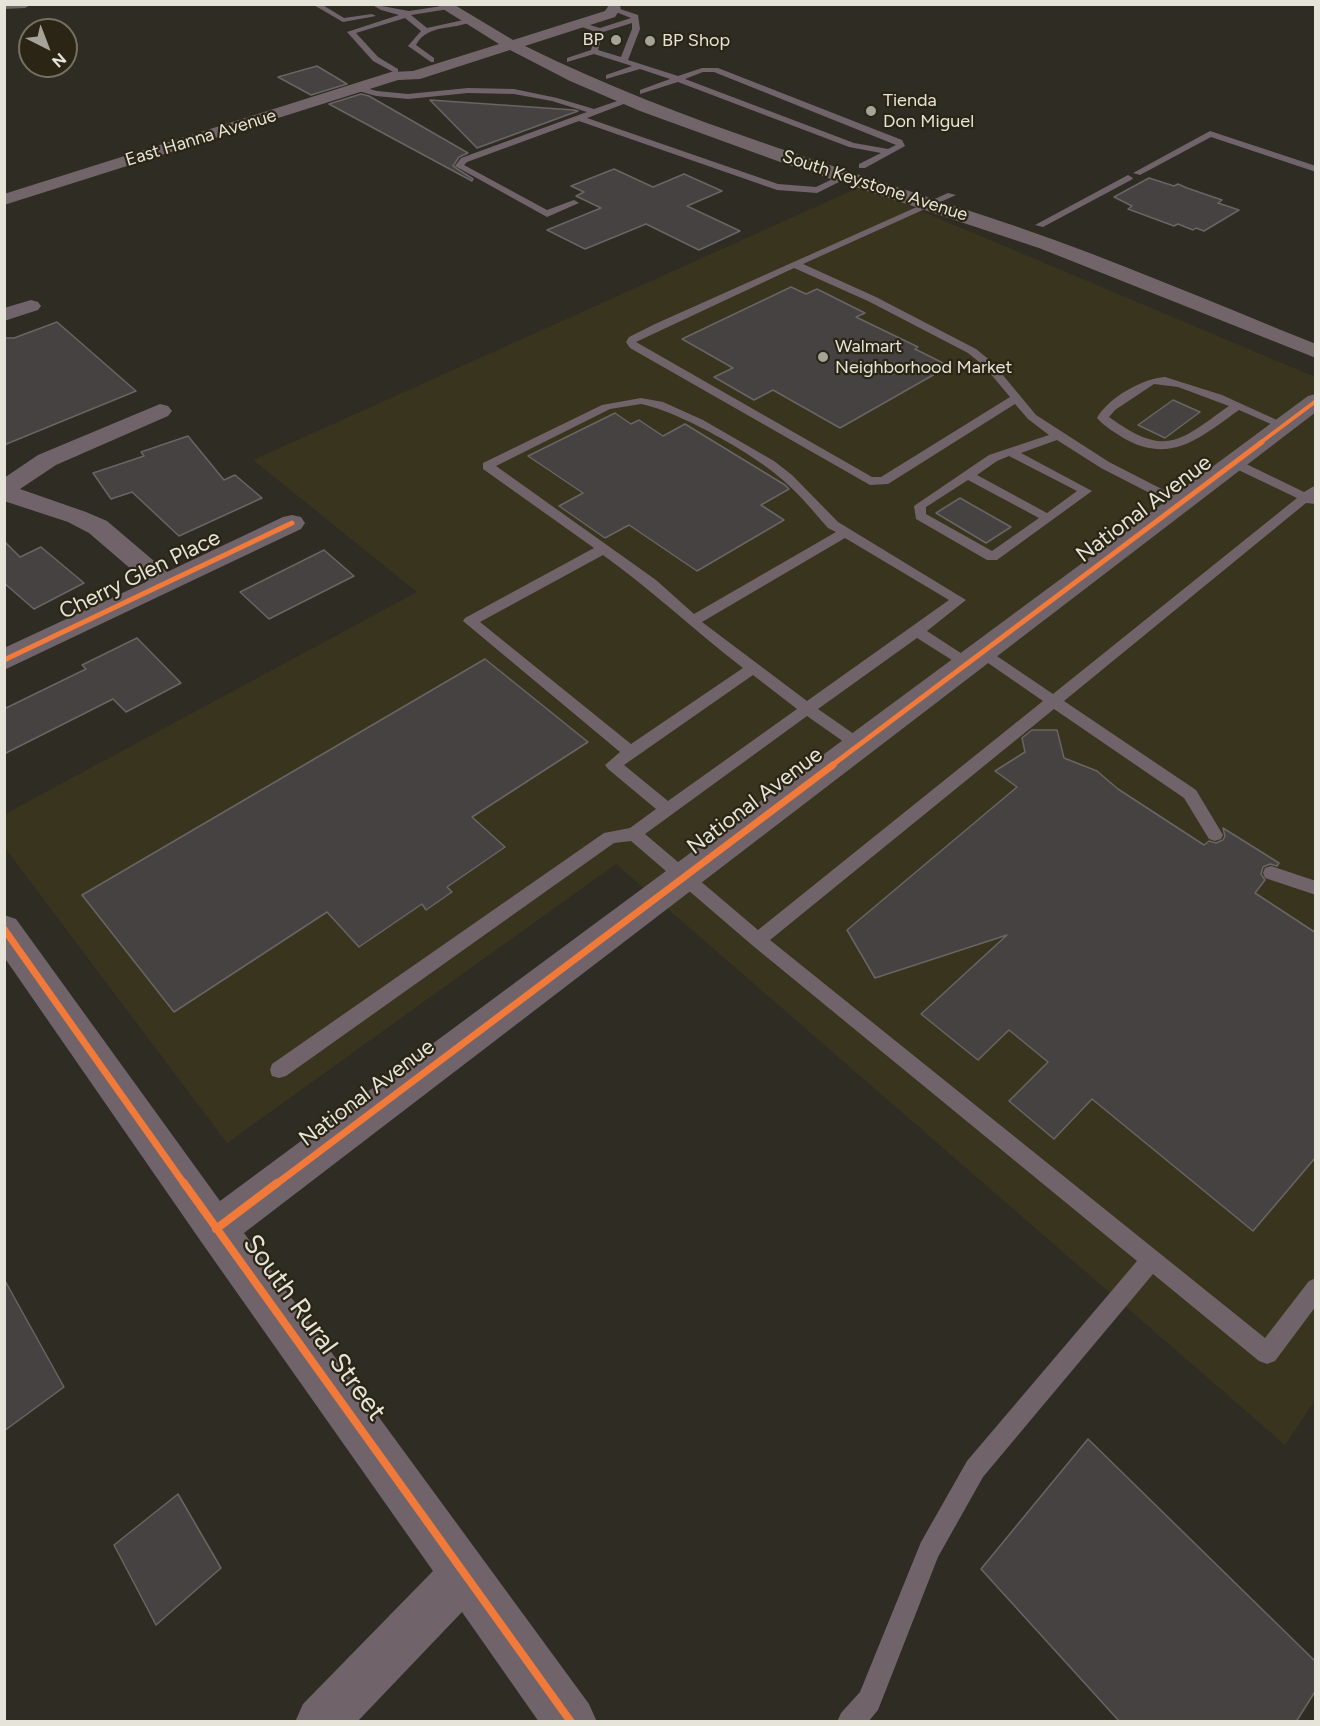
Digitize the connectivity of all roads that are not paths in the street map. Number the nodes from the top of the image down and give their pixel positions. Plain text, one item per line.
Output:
1 (25, 4) edge
2 (315, 4) edge
3 (374, 4) edge
4 (471, 4) edge
5 (4, 5) edge
6 (444, 6) edge
7 (620, 6) edge
8 (391, 12) junction
9 (406, 15) junction
10 (495, 18) dead end
11 (635, 19) junction
12 (468, 21) junction
13 (582, 24) junction
14 (426, 31) junction
15 (600, 31) junction
16 (522, 33) junction
17 (504, 43) junction
18 (594, 51) junction
19 (431, 60) junction
20 (570, 60) junction
21 (624, 60) junction
22 (641, 66) junction
23 (396, 73) junction
24 (609, 77) junction
25 (678, 79) junction
26 (358, 88) junction
27 (643, 92) junction
28 (626, 100) junction
29 (594, 112) junction
30 (579, 118) junction
31 (890, 152) junction
32 (1316, 169) edge
33 (854, 171) junction
34 (951, 195) junction
35 (4, 200) edge
36 (574, 203) dead end
37 (930, 204) junction
38 (1040, 225) junction
39 (794, 264) junction
40 (32, 306) dead end
41 (4, 315) edge
42 (1316, 333) edge
43 (1316, 352) edge
44 (1015, 399) junction
45 (1316, 401) edge
46 (1237, 406) junction
47 (160, 411) dead end
48 (1284, 426) junction
49 (1058, 436) junction
50 (1010, 452) junction
51 (1234, 463) junction
52 (968, 475) junction
53 (4, 490) edge
54 (1312, 497) edge
55 (1181, 504) junction
56 (1048, 518) junction
57 (292, 523) dead end
58 (846, 532) junction
59 (603, 549) junction
60 (164, 583) junction
61 (693, 621) junction
62 (917, 631) junction
63 (975, 658) junction
64 (4, 660) edge
65 (753, 668) junction
66 (1055, 700) junction
67 (807, 710) junction
68 (859, 746) junction
69 (630, 752) junction
70 (668, 810) junction
71 (634, 834) junction
72 (1215, 835) dead end
73 (1271, 873) dead end
74 (684, 877) junction
75 (1316, 888) edge
76 (4, 929) edge
77 (758, 940) junction
78 (279, 1070) dead end
79 (216, 1229) junction
80 (1151, 1260) junction
81 (1316, 1288) edge
82 (465, 1574) junction
83 (321, 1722) edge
84 (571, 1722) edge
85 (850, 1722) edge

1 - 5 main road
2 - 8 lane
3 - 8 lane
4 - 10 main road
6 - 9 lane
6 - 12 main road, South Keystone Avenue
7 - 11 lane
7 - 13 main road, East Hanna Avenue
7 - 16 main road, East Hanna Avenue
8 - 9 lane
9 - 14 lane
9 - 23 lane
11 - 15 lane
11 - 21 lane
12 - 14 lane
12 - 17 main road, South Keystone Avenue
13 - 15 lane
13 - 16 main road, East Hanna Avenue
14 - 19 lane
15 - 18 lane
16 - 17 main road, East Hanna Avenue
16 - 20 main road, South Keystone Avenue
17 - 19 main road, East Hanna Avenue
17 - 23 main road, East Hanna Avenue
17 - 28 main road, South Keystone Avenue
18 - 20 lane
18 - 21 lane
19 - 23 main road, East Hanna Avenue
20 - 24 main road, South Keystone Avenue
21 - 22 lane
22 - 24 lane
22 - 25 lane
23 - 26 main road, East Hanna Avenue
24 - 27 main road, South Keystone Avenue
25 - 27 lane
25 - 31 lane
25 - 31 lane
26 - 29 lane
26 - 35 main road, East Hanna Avenue
27 - 33 main road, South Keystone Avenue
28 - 29 lane
28 - 33 main road, South Keystone Avenue
29 - 30 lane
30 - 33 lane
30 - 36 lane
31 - 33 lane
32 - 38 lane
33 - 34 main road, South Keystone Avenue
33 - 37 main road, South Keystone Avenue
34 - 37 lane
34 - 38 main road, South Keystone Avenue
37 - 39 lane
37 - 43 main road, South Keystone Avenue
38 - 42 main road, South Keystone Avenue
39 - 44 lane
39 - 44 lane
40 - 41 street
44 - 49 lane
45 - 48 street, National Avenue
46 - 46 lane
46 - 48 lane
47 - 53 street
48 - 51 street, National Avenue
49 - 50 lane
49 - 55 lane
50 - 52 lane
50 - 56 lane
51 - 54 lane
51 - 55 street, National Avenue
52 - 56 lane
52 - 56 lane
53 - 60 street
54 - 66 lane
55 - 63 street, National Avenue
57 - 60 street, Cherry Glen Place
58 - 59 lane
58 - 61 lane
58 - 62 lane
59 - 61 lane
59 - 69 lane
60 - 64 street, Cherry Glen Place
61 - 65 lane
62 - 63 lane
62 - 67 lane
63 - 66 lane
63 - 68 street, National Avenue
65 - 67 lane
65 - 69 lane
66 - 72 lane
66 - 77 lane
67 - 68 lane
67 - 70 lane
68 - 74 street, National Avenue
69 - 70 lane
70 - 71 lane
71 - 74 lane
71 - 78 lane
73 - 75 lane
74 - 77 lane
74 - 79 street, National Avenue
76 - 79 street, South Rural Street
77 - 80 lane
79 - 82 street, South Rural Street
80 - 81 lane
80 - 85 lane
82 - 83 street
82 - 84 street, South Rural Street

